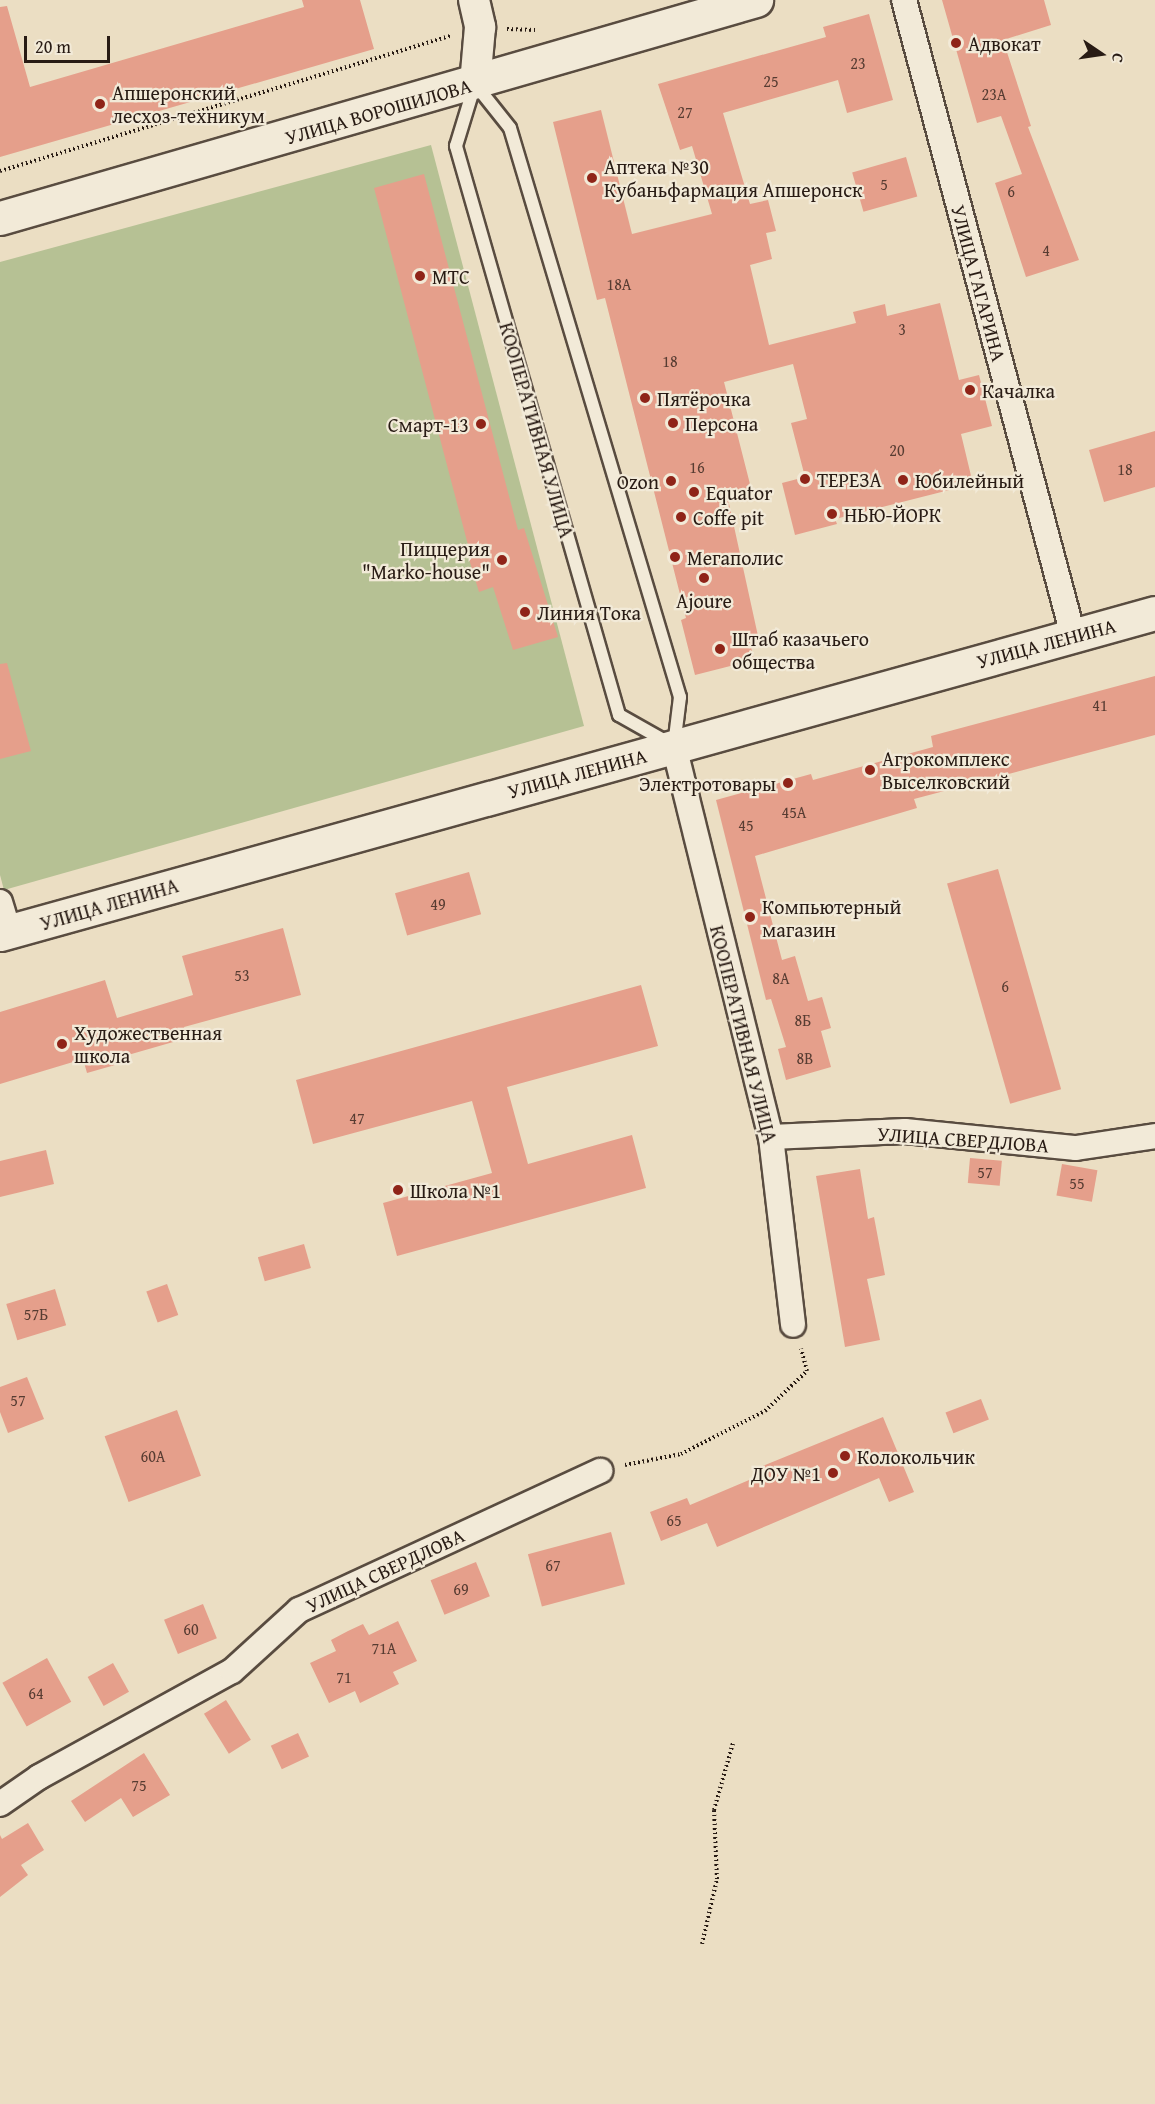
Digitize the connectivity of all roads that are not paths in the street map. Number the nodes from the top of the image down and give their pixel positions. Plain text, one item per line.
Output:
1 (756, 0) edge
2 (904, 0) edge
3 (477, 14) edge
4 (475, 84) junction
5 (0, 218) edge
6 (1155, 612) edge
7 (1073, 635) junction
8 (674, 746) junction
9 (3, 923) edge
10 (1155, 1136) edge
11 (771, 1137) junction
12 (794, 1325) road end
13 (600, 1471) road end
14 (0, 1804) edge

1 - 4 main road, УЛИЦА ВОРОШИЛОВА
2 - 7 street, УЛИЦА ГАГАРИНА
3 - 4 street, КООПЕРАТИВНАЯ УЛИЦА
4 - 5 main road, УЛИЦА ВОРОШИЛОВА
4 - 8 lane, КООПЕРАТИВНАЯ УЛИЦА
4 - 8 lane, КООПЕРАТИВНАЯ УЛИЦА
6 - 7 main road, УЛИЦА ЛЕНИНА
7 - 8 main road, УЛИЦА ЛЕНИНА
8 - 9 main road, УЛИЦА ЛЕНИНА
8 - 11 street, КООПЕРАТИВНАЯ УЛИЦА
10 - 11 street, УЛИЦА СВЕРДЛОВА
11 - 12 street, КООПЕРАТИВНАЯ УЛИЦА
13 - 14 street, УЛИЦА СВЕРДЛОВА

